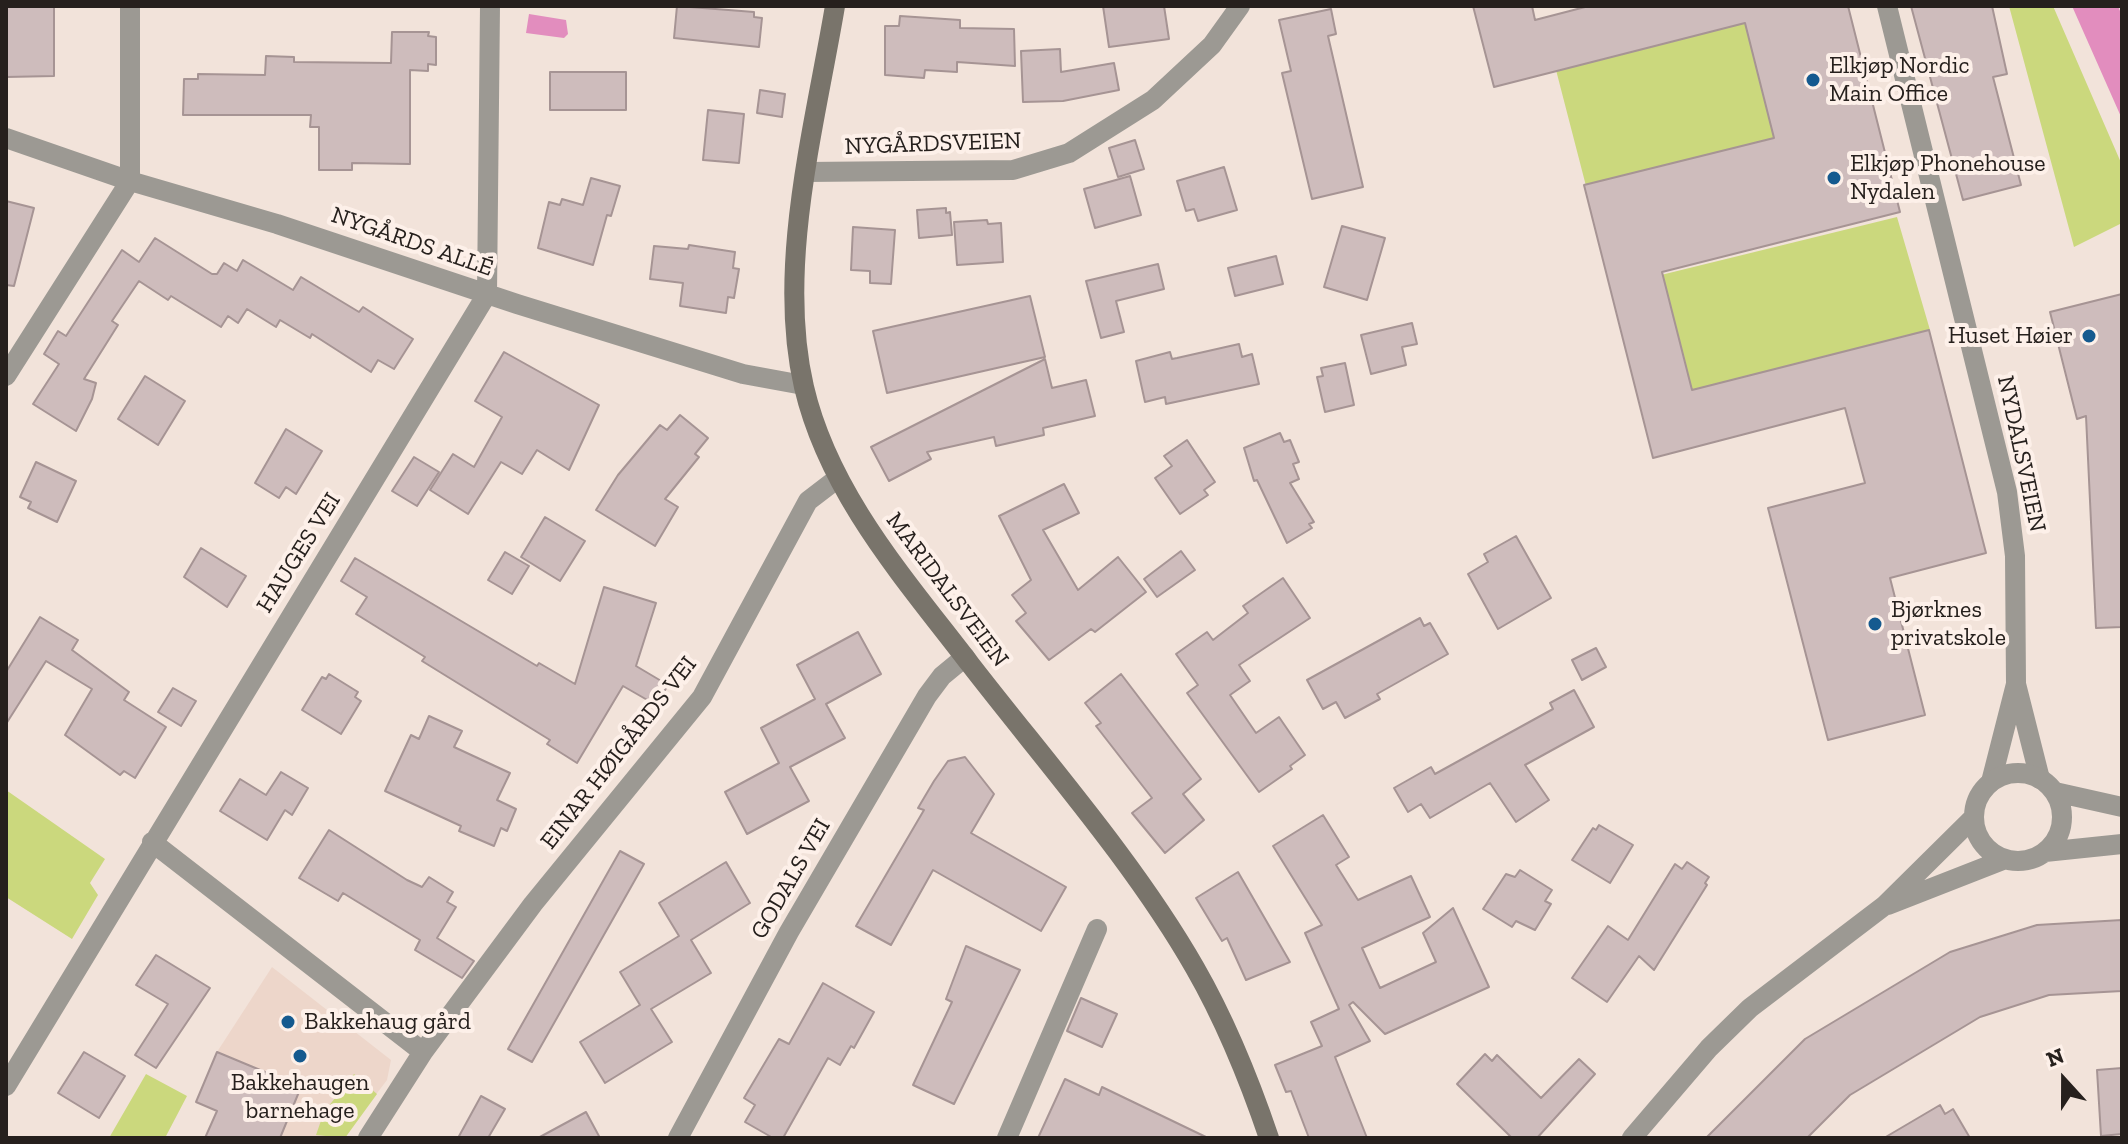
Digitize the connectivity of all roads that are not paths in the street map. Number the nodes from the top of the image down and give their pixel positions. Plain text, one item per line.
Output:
1 (130, 6) edge
2 (490, 6) edge
3 (835, 6) edge
4 (1240, 6) edge
5 (1887, 6) edge
6 (6, 138) edge
7 (807, 172) junction
8 (130, 181) junction
9 (487, 294) junction
10 (6, 376) edge
11 (803, 385) junction
12 (838, 478) junction
13 (965, 657) junction
14 (2016, 684) junction
15 (1991, 782) junction
16 (2047, 786) junction
17 (2122, 807) edge
18 (1973, 818) junction
19 (152, 842) junction
20 (2122, 844) edge
21 (2045, 852) junction
22 (2003, 860) junction
23 (1884, 906) junction
24 (1097, 929) dead end
25 (423, 1052) junction
26 (6, 1086) edge
27 (368, 1138) edge
28 (678, 1138) edge
29 (1007, 1138) edge
30 (1269, 1138) edge
31 (1632, 1138) edge

1 - 8 street
2 - 9 street
3 - 7 main road, MARIDALSVEIEN
4 - 7 street, NYGÅRDSVEIEN
5 - 14 street, NYDALSVEIEN
6 - 8 street, NYGÅRDS ALLÉ
7 - 11 main road, MARIDALSVEIEN
8 - 9 street, NYGÅRDS ALLÉ
8 - 10 street
9 - 11 street, NYGÅRDS ALLÉ
9 - 19 street, HAUGES VEI
11 - 12 main road, MARIDALSVEIEN
12 - 13 main road, MARIDALSVEIEN
12 - 25 street, EINAR HØIGÅRDS VEI
13 - 28 street, GODALS VEI
13 - 30 main road, MARIDALSVEIEN
14 - 15 street, NYDALSVEIEN
14 - 16 street, NYDALSVEIEN
15 - 16 street
15 - 18 street
16 - 17 street
16 - 21 street
18 - 22 street
18 - 23 street
19 - 25 street
19 - 26 street, HAUGES VEI
20 - 21 street
21 - 22 street
22 - 23 street
23 - 31 street
24 - 29 street
25 - 27 street, EINAR HØIGÅRDS VEI

